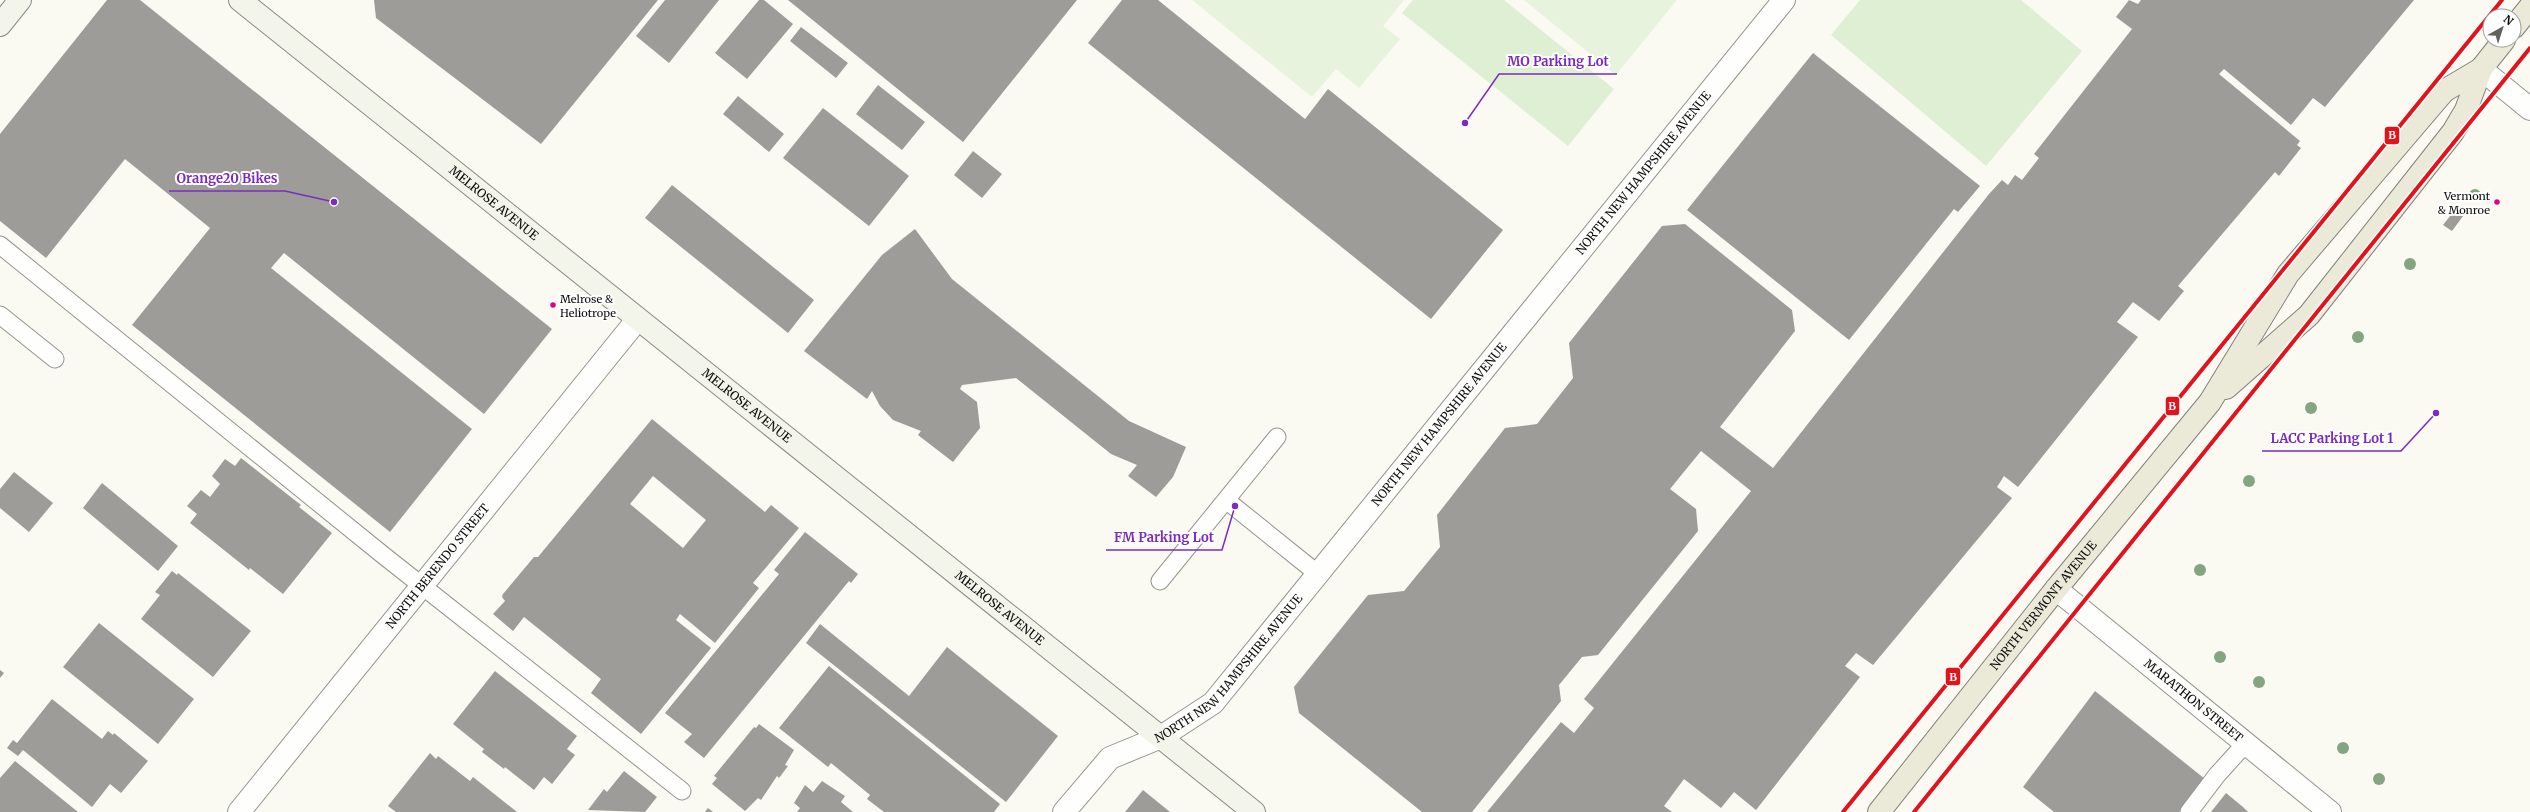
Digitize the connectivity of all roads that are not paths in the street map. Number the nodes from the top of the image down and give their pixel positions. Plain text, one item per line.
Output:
1 (20, 0) edge
2 (1784, 0) edge
3 (253, 4) edge
4 (2530, 7) edge
5 (2522, 17) edge
6 (0, 25) edge
7 (2498, 48) edge
8 (2481, 69) junction
9 (2530, 109) edge
10 (0, 245) edge
11 (0, 315) edge
12 (637, 320) junction
13 (55, 359) dead end
14 (2210, 402) junction
15 (1277, 437) dead end
16 (1226, 500) junction
17 (1318, 574) junction
18 (1160, 581) dead end
19 (422, 585) junction
20 (2056, 589) junction
21 (1161, 737) junction
22 (2246, 743) junction
23 (682, 791) dead end
24 (239, 812) edge
25 (1064, 812) edge
26 (1254, 812) edge
27 (1879, 812) edge
28 (2189, 812) edge
29 (2330, 812) edge

1 - 6 main road
2 - 17 street, NORTH NEW HAMPSHIRE AVENUE
3 - 12 main road, MELROSE AVENUE
4 - 5 main road
7 - 8 main road, NORTH VERMONT AVENUE
8 - 9 street
8 - 14 main road, NORTH VERMONT AVENUE
8 - 14 main road, NORTH VERMONT AVENUE
10 - 19 lane
11 - 13 lane
12 - 19 street, NORTH BERENDO STREET
12 - 21 main road, MELROSE AVENUE
14 - 20 main road, NORTH VERMONT AVENUE
15 - 16 lane
16 - 17 lane
16 - 18 lane
17 - 21 street, NORTH NEW HAMPSHIRE AVENUE
19 - 23 lane
19 - 24 street, NORTH BERENDO STREET
20 - 22 street, MARATHON STREET
20 - 27 main road, NORTH VERMONT AVENUE
21 - 25 street, NORTH NEW HAMPSHIRE AVENUE
21 - 26 main road, MELROSE AVENUE
22 - 28 lane
22 - 29 street, MARATHON STREET

